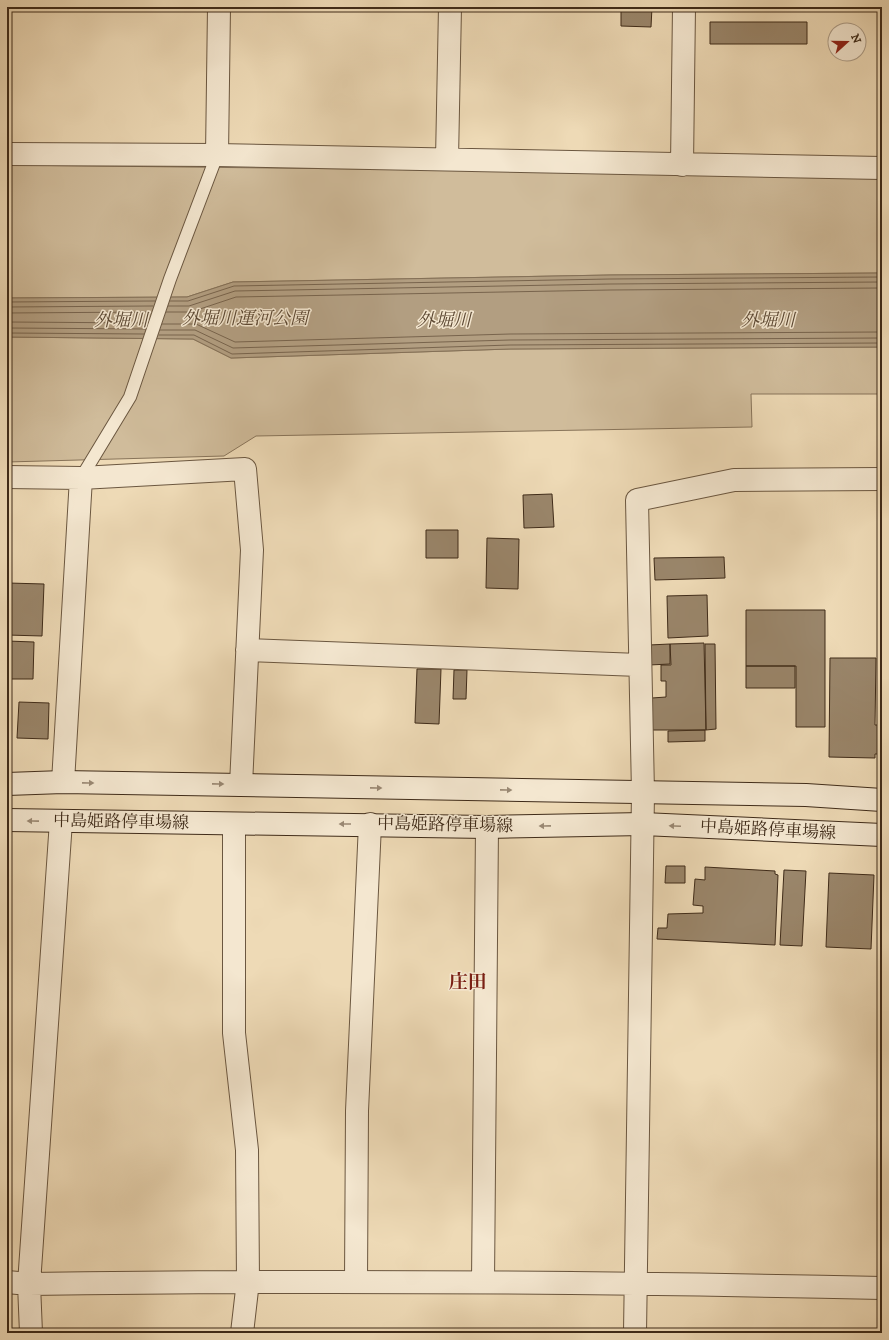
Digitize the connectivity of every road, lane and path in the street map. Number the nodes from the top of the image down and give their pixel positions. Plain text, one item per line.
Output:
1 (219, 7) edge
2 (450, 7) edge
3 (684, 7) edge
4 (7, 154) edge
5 (217, 155) junction
6 (447, 159) junction
7 (682, 165) junction
8 (882, 168) edge
9 (7, 477) edge
10 (81, 478) junction
11 (882, 479) edge
12 (247, 650) junction
13 (639, 664) junction
14 (63, 782) junction
15 (7, 784) edge
16 (241, 785) junction
17 (643, 793) junction
18 (882, 800) edge
19 (7, 820) edge
20 (61, 821) junction
21 (234, 824) junction
22 (370, 824) junction
23 (642, 824) junction
24 (487, 827) junction
25 (882, 835) edge
26 (248, 1281) junction
27 (356, 1281) junction
28 (7, 1282) edge
29 (483, 1282) junction
30 (635, 1282) junction
31 (30, 1284) junction
32 (882, 1288) edge
33 (31, 1333) edge
34 (242, 1333) edge
35 (635, 1333) edge

1 - 5 street
2 - 6 street
3 - 7 street
4 - 5 street
5 - 6 street
5 - 10 lane
6 - 7 street
7 - 8 street
9 - 10 street
10 - 12 street
10 - 14 street
11 - 13 street
12 - 13 street
12 - 16 street
13 - 17 street
14 - 15 street, 中島姫路停車場線
14 -> 16 street, 中島姫路停車場線
16 -> 17 street, 中島姫路停車場線
17 - 18 street, 中島姫路停車場線
17 - 23 street
20 -> 19 street, 中島姫路停車場線
20 - 21 street, 中島姫路停車場線
20 - 31 street
22 -> 21 street, 中島姫路停車場線
21 - 26 street
22 - 24 street, 中島姫路停車場線
22 - 27 street
23 -> 24 street, 中島姫路停車場線
25 -> 23 street, 中島姫路停車場線
23 - 30 street
24 - 29 street
26 - 27 street
26 - 31 street
26 - 34 street
27 - 29 street
28 - 31 street
29 - 30 street
30 - 32 street
30 - 35 street
31 - 33 street

